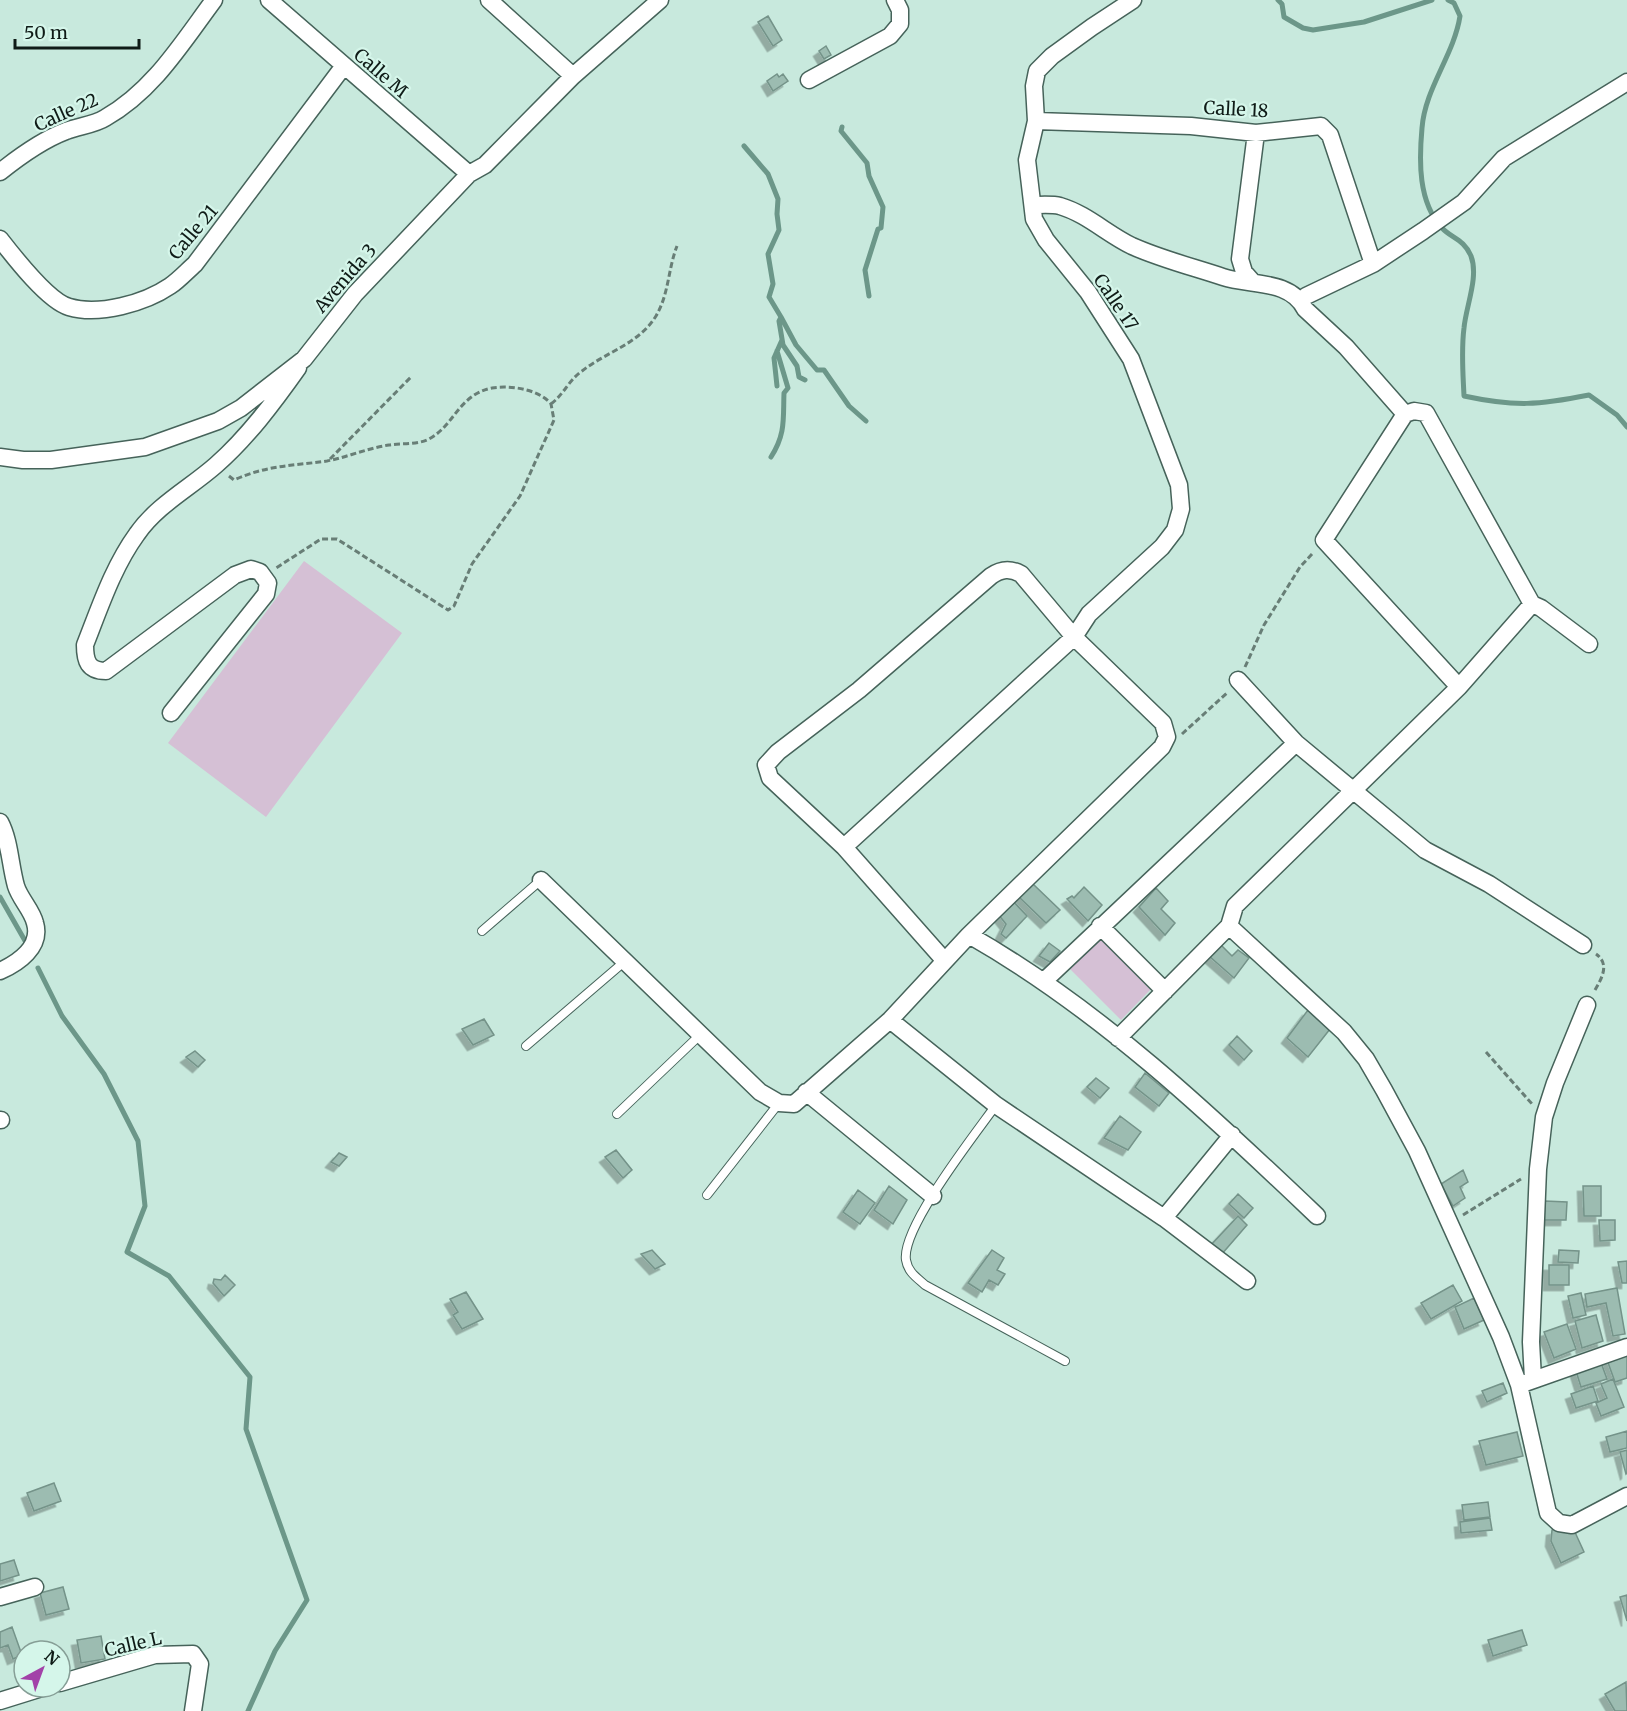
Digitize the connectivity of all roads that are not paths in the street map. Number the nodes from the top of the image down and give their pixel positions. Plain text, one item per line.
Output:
1 (214, 0) edge
2 (269, 0) edge
3 (489, 0) edge
4 (660, 0) edge
5 (895, 0) edge
6 (1133, 0) edge
7 (343, 67) junction
8 (573, 76) junction
9 (809, 80) dead end
10 (1627, 82) edge
11 (1036, 121) junction
12 (1256, 133) junction
13 (0, 172) edge
14 (469, 174) junction
15 (1033, 205) junction
16 (0, 239) edge
17 (1373, 264) junction
18 (1252, 281) junction
19 (1302, 301) junction
20 (304, 359) junction
21 (1405, 414) junction
22 (0, 457) edge
23 (1532, 604) junction
24 (1074, 637) junction
25 (1589, 644) dead end
26 (1238, 680) road end
27 (1460, 687) junction
28 (171, 713) dead end
29 (1296, 743) junction
30 (1355, 791) junction
31 (0, 822) edge
32 (844, 847) junction
33 (541, 880) joint
34 (1100, 926) junction
35 (1229, 926) junction
36 (482, 931) dead end
37 (969, 935) junction
38 (1583, 945) road end
39 (944, 960) junction
40 (624, 962) junction
41 (0, 971) edge
42 (1044, 981) junction
43 (1165, 991) junction
44 (1587, 1005) road end
45 (890, 1020) junction
46 (700, 1035) junction
47 (1118, 1038) junction
48 (526, 1046) dead end
49 (806, 1092) junction
50 (779, 1103) junction
51 (996, 1105) junction
52 (617, 1114) dead end
53 (1232, 1135) junction
54 (707, 1195) dead end
55 (933, 1197) junction
56 (1317, 1216) dead end
57 (1164, 1218) junction
58 (1247, 1281) dead end
59 (1627, 1347) edge
60 (1065, 1360) dead end
61 (1526, 1382) junction
62 (1627, 1496) edge
63 (35, 1587) dead end
64 (0, 1597) edge
65 (72, 1679) edge
66 (193, 1711) edge

1 - 13 street, Calle 22
2 - 7 street, Calle M
3 - 8 street
4 - 8 street, Avenida 3
5 - 9 street
6 - 11 street, Calle 17
7 - 14 street, Calle M
7 - 16 street, Calle 21
8 - 14 street, Avenida 3
10 - 17 street
11 - 12 street, Calle 18
11 - 15 street, Calle 17
12 - 17 street, Calle 18
12 - 18 street
14 - 20 street, Avenida 3
15 - 18 street
15 - 24 street, Calle 17
17 - 19 street
18 - 19 street
19 - 21 street
20 - 22 street, Avenida 3
20 - 28 street
21 - 23 street
21 - 27 street
23 - 25 street
23 - 27 street
24 - 32 street, Calle 17
24 - 32 street
24 - 37 street
26 - 29 street
27 - 30 street
29 - 30 street
29 - 34 street
30 - 35 street
30 - 38 street
31 - 41 street
32 - 39 street
33 - 36 lane
33 - 40 street
34 - 42 street
34 - 43 street
35 - 43 street
35 - 61 street
37 - 39 street
37 - 42 street
39 - 45 street
40 - 46 street
40 - 48 lane
42 - 47 street
43 - 47 street
44 - 61 street
45 - 49 street
45 - 51 street
46 - 50 street
46 - 52 lane
47 - 53 street
49 - 50 street
49 - 55 street
50 - 54 lane
51 - 55 lane
51 - 57 street
53 - 56 street
53 - 57 street
55 - 60 lane
57 - 58 street
59 - 61 street
61 - 62 street
63 - 64 street
65 - 66 street, Calle L

